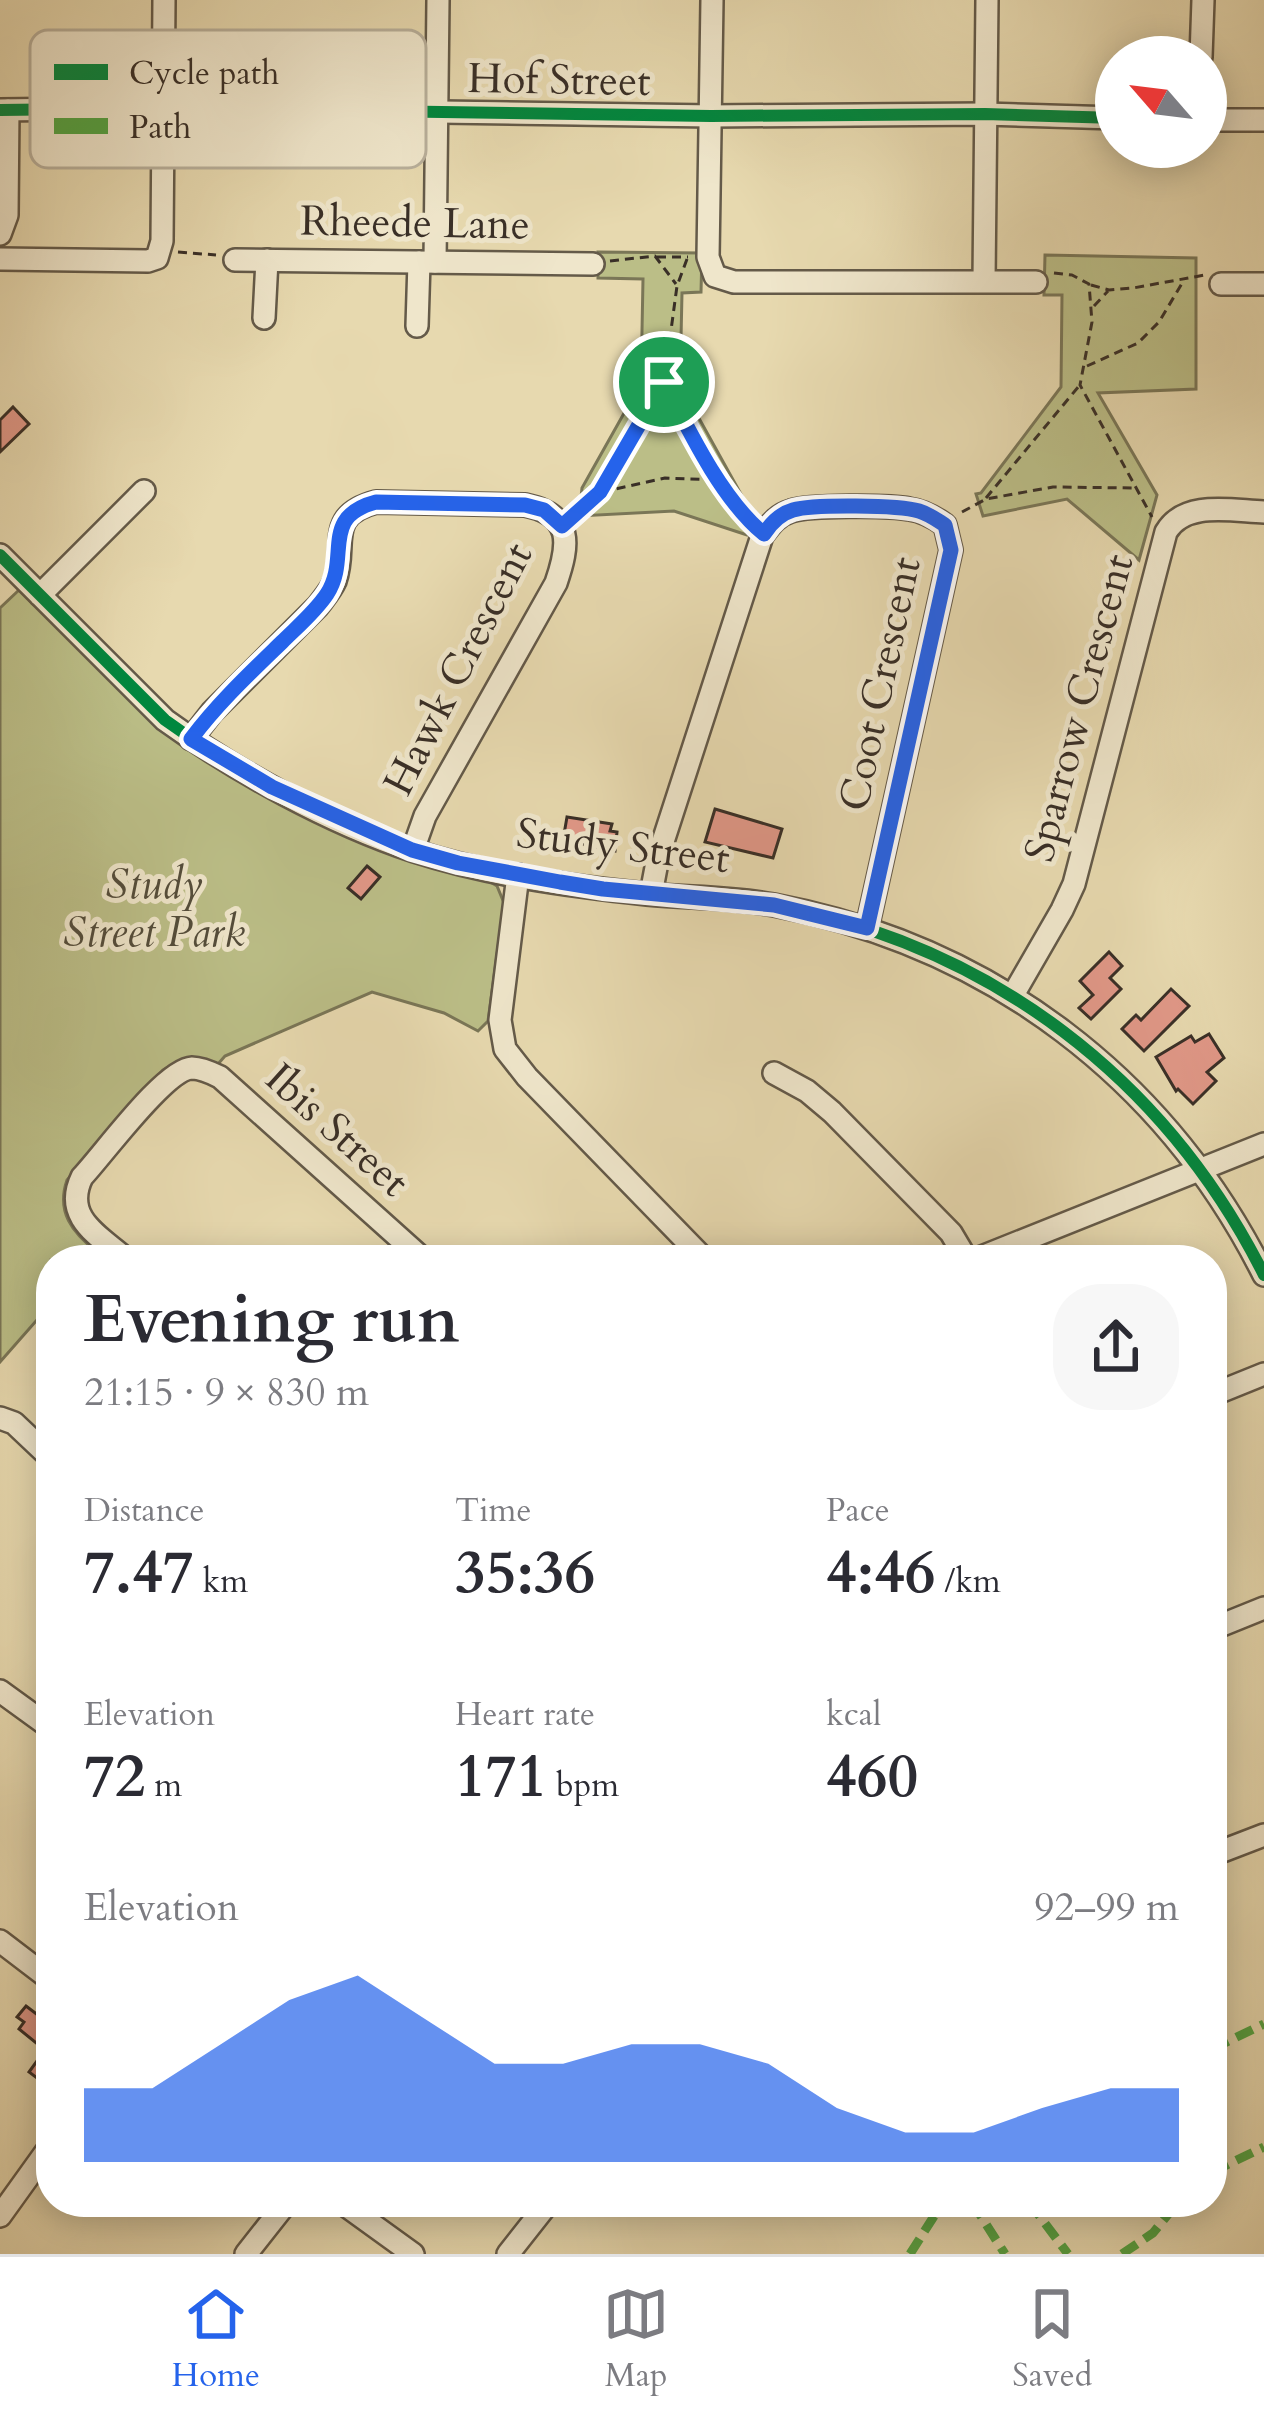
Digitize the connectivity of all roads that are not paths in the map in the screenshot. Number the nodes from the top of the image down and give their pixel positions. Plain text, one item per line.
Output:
1 (164, 0) edge
2 (438, 0) edge
3 (712, 0) edge
4 (987, 0) edge
5 (1203, 0) edge
6 (164, 30) edge
7 (1202, 36) edge
8 (4, 110) edge
9 (426, 111) edge
10 (437, 111) junction
11 (985, 114) junction
12 (712, 116) junction
13 (1095, 117) edge
14 (1227, 120) edge
15 (1264, 120) edge
16 (162, 168) edge
17 (0, 234) edge
18 (0, 260) edge
19 (236, 260) road end
20 (267, 260) junction
21 (427, 262) junction
22 (593, 264) road end
23 (1042, 277) road end
24 (984, 280) junction
25 (1221, 284) dead end
26 (1264, 284) edge
27 (264, 318) dead end
28 (417, 326) dead end
29 (144, 491) dead end
30 (1264, 512) edge
31 (0, 555) edge
32 (40, 595) junction
33 (191, 739) junction
34 (412, 850) junction
35 (518, 875) junction
36 (651, 894) junction
37 (867, 928) junction
38 (1013, 995) junction
39 (774, 1073) dead end
40 (1264, 1144) edge
41 (1200, 1169) junction
42 (110, 1245) edge
43 (407, 1245) edge
44 (690, 1245) edge
45 (959, 1245) edge
46 (1008, 1245) edge
47 (1264, 1275) edge
48 (1264, 1374) edge
49 (1227, 1389) edge
50 (0, 1418) edge
51 (36, 1444) edge
52 (1264, 1608) edge
53 (1227, 1623) edge
54 (0, 1691) edge
55 (36, 1717) edge
56 (1264, 1834) edge
57 (1227, 1850) edge
58 (0, 1941) edge
59 (36, 1969) edge
60 (36, 2166) edge
61 (0, 2216) edge
62 (275, 2217) edge
63 (362, 2217) edge
64 (537, 2217) edge
65 (246, 2254) edge
66 (413, 2254) edge
67 (508, 2254) edge

1 - 6 street
2 - 10 street
3 - 12 street
4 - 11 street
5 - 7 street
8 - 17 street
9 - 10 street, Hof Street
10 - 12 street, Hof Street
10 - 21 street
11 - 12 street, Hof Street
11 - 13 street, Hof Street
11 - 24 street
12 - 24 street
14 - 15 street
16 - 18 street
19 - 20 street, Rheede Lane
20 - 21 street, Rheede Lane
20 - 27 street
21 - 22 street, Rheede Lane
21 - 28 street
23 - 24 street
25 - 26 street
29 - 32 street
30 - 38 street, Sparrow Crescent
31 - 32 street, Study Street
32 - 33 street, Study Street
33 - 34 street, Study Street
33 - 34 street, Hawk Crescent
34 - 35 street, Study Street
35 - 36 street, Study Street
35 - 44 street
36 - 37 street, Study Street
36 - 37 street, Coot Crescent
37 - 38 street, Study Street
38 - 41 street, Study Street
39 - 45 street
40 - 41 street
41 - 46 street
41 - 47 street, Study Street
42 - 43 street, Ibis Street
48 - 49 street
50 - 51 street
52 - 53 street
54 - 55 street
56 - 57 street
58 - 59 street
60 - 61 street
62 - 65 street
63 - 66 street
64 - 67 street

